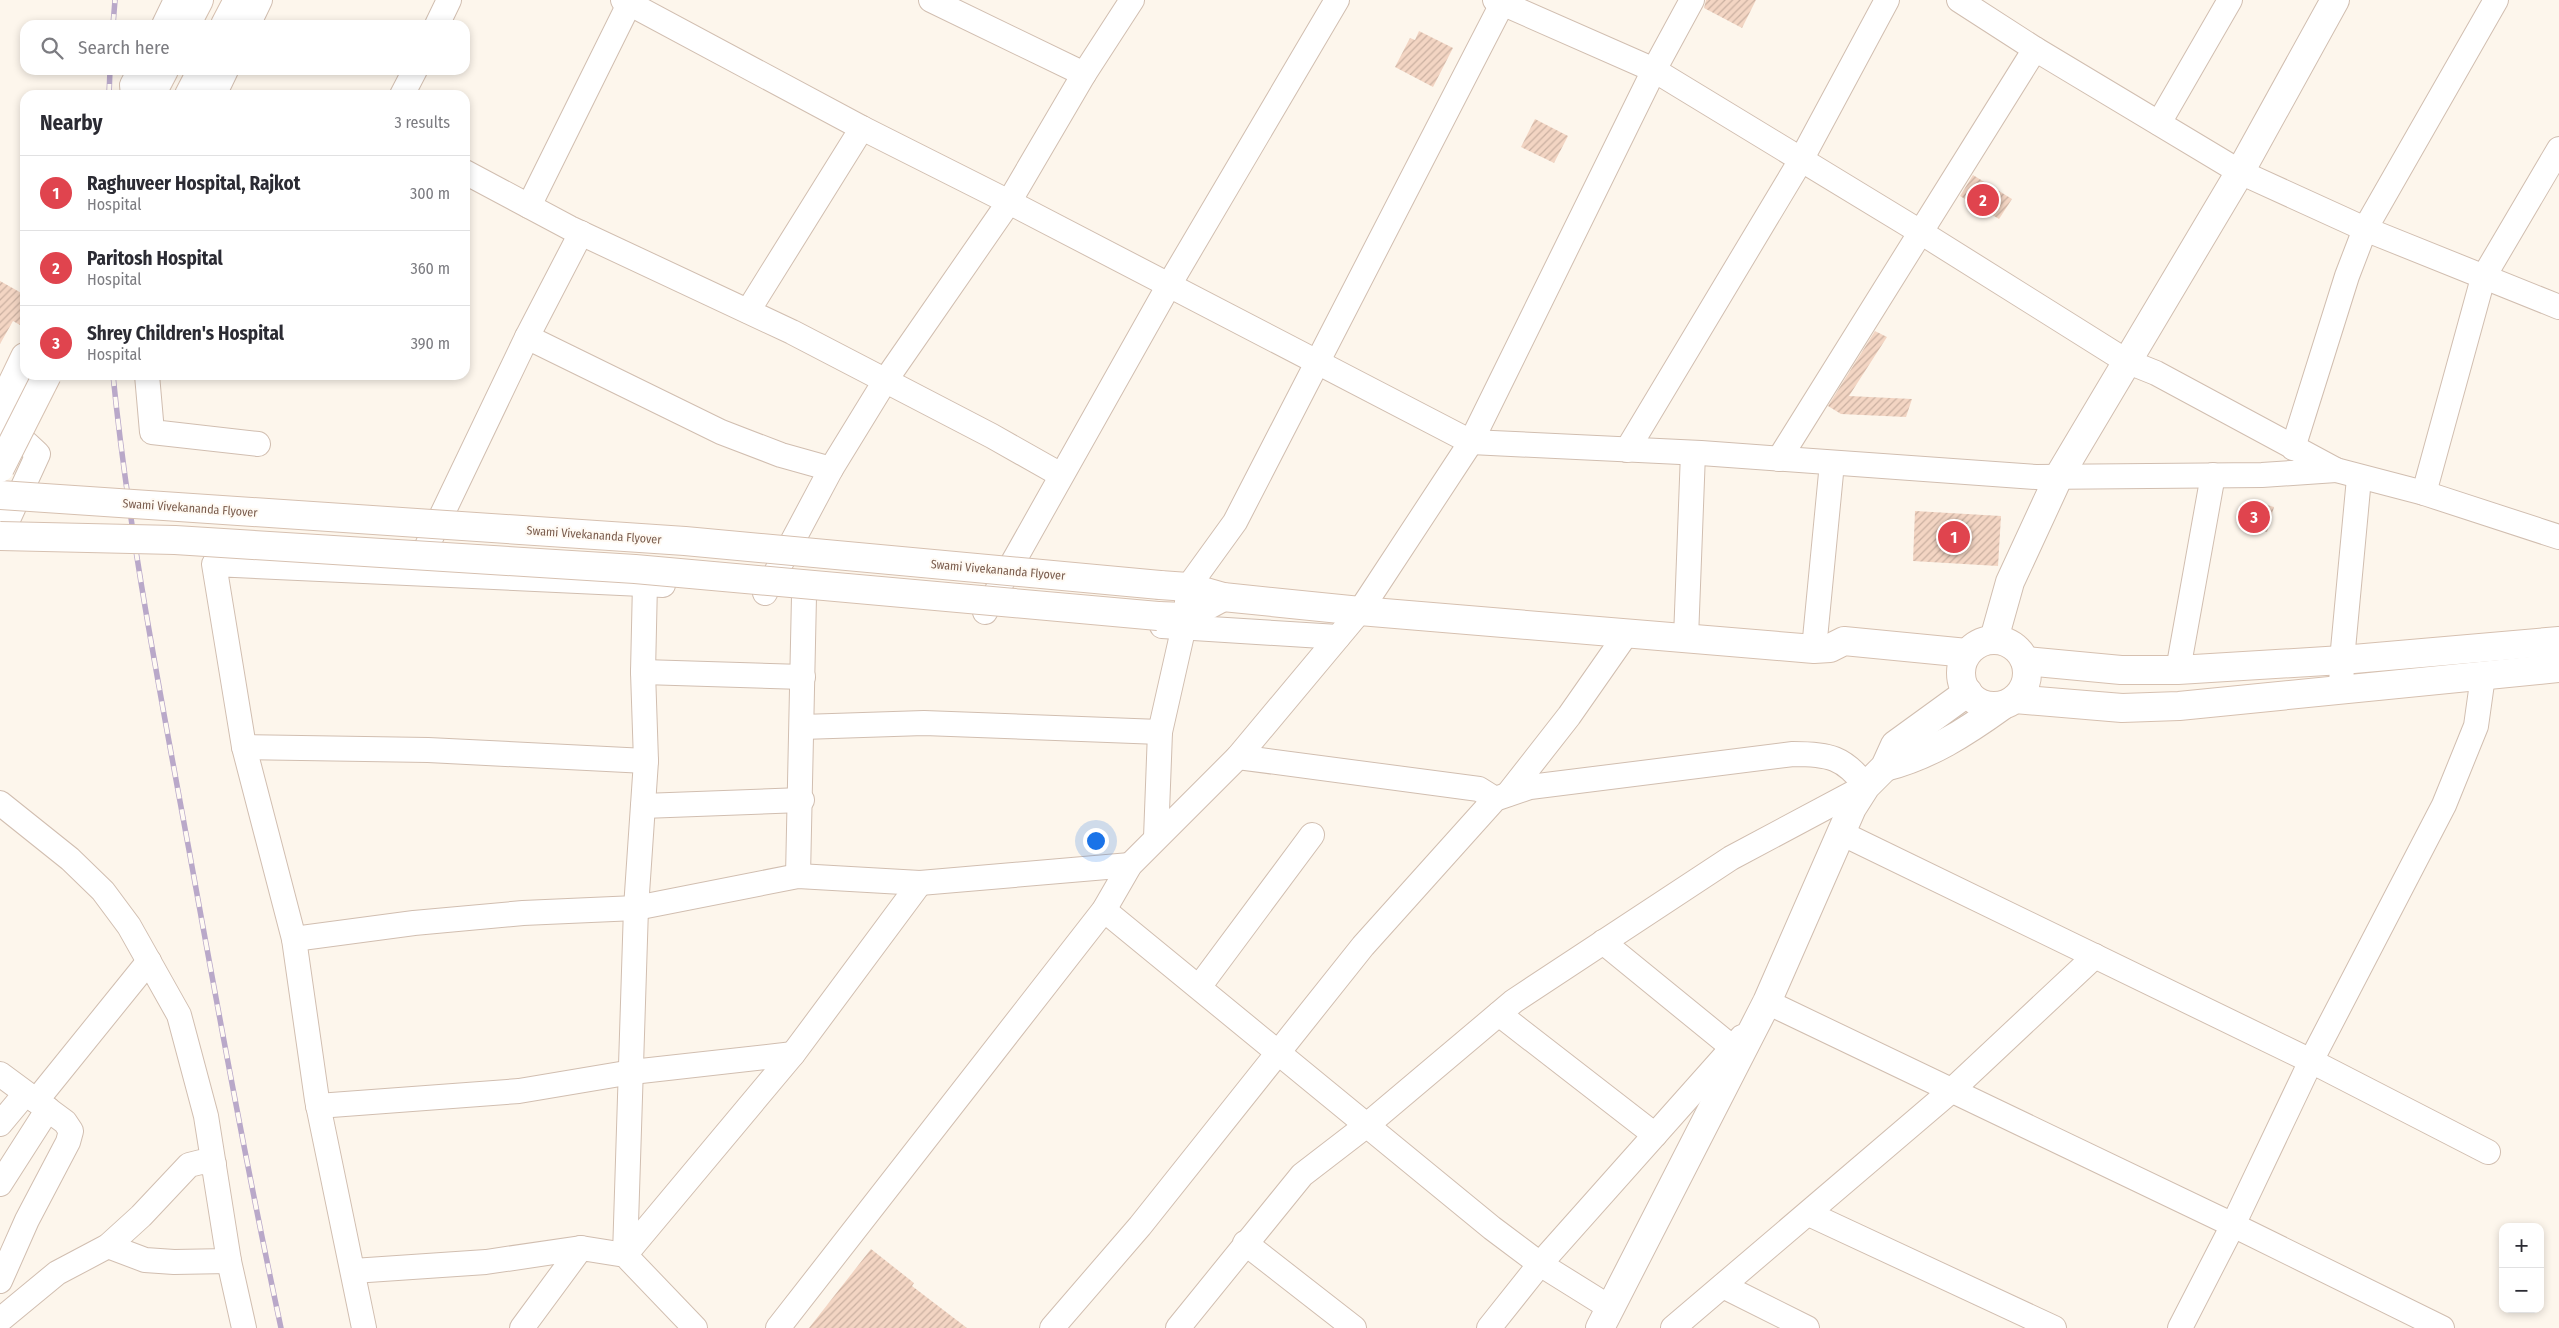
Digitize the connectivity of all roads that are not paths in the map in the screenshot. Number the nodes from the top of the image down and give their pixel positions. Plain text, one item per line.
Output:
1 (176, 0) edge
2 (199, 0) edge
3 (238, 0) edge
4 (260, 0) edge
5 (449, 0) edge
6 (931, 0) edge
7 (1132, 0) edge
8 (1337, 0) edge
9 (1692, 0) edge
10 (1887, 0) edge
11 (1959, 0) edge
12 (2230, 0) edge
13 (2335, 0) edge
14 (2496, 0) edge
15 (627, 1) edge
16 (1500, 1) edge
17 (166, 20) edge
18 (189, 20) edge
19 (228, 20) edge
20 (250, 20) edge
21 (439, 20) edge
22 (2035, 49) junction
23 (1654, 70) junction
24 (1084, 74) junction
25 (137, 75) edge
26 (161, 75) edge
27 (199, 75) edge
28 (224, 75) edge
29 (412, 75) edge
30 (132, 90) edge
31 (154, 90) edge
32 (192, 90) edge
33 (216, 90) edge
34 (404, 90) edge
35 (2159, 123) junction
36 (862, 128) junction
37 (2559, 149) edge
38 (1801, 160) junction
39 (2240, 172) junction
40 (470, 175) edge
41 (1009, 202) junction
42 (529, 206) junction
43 (2365, 229) junction
44 (580, 233) junction
45 (1922, 233) junction
46 (2483, 278) junction
47 (1169, 285) junction
48 (2559, 307) edge
49 (748, 311) junction
50 (527, 337) junction
51 (2126, 361) junction
52 (1318, 362) junction
53 (20, 367) edge
54 (44, 380) edge
55 (147, 380) edge
56 (885, 381) junction
57 (0, 409) edge
58 (0, 428) edge
59 (1471, 442) junction
60 (258, 444) dead end
61 (2293, 448) junction
62 (1627, 450) junction
63 (1693, 453) junction
64 (1779, 459) junction
65 (1832, 463) junction
66 (0, 468) edge
67 (831, 469) junction
68 (2336, 470) junction
69 (1061, 475) junction
70 (2213, 475) junction
71 (2059, 476) junction
72 (2359, 478) junction
73 (2424, 493) junction
74 (0, 495) edge
75 (0, 537) edge
76 (2559, 537) edge
77 (414, 573) junction
78 (645, 583) junction
79 (1188, 587) junction
80 (765, 593) junction
81 (804, 596) junction
82 (1223, 597) junction
83 (1360, 611) junction
84 (985, 612) junction
85 (1184, 622) junction
86 (1626, 633) junction
87 (1338, 637) junction
88 (1686, 638) junction
89 (1994, 639) junction
90 (2559, 641) edge
91 (1822, 649) junction
92 (2025, 660) junction
93 (2342, 660) junction
94 (2559, 668) edge
95 (2178, 670) junction
96 (1965, 671) junction
97 (643, 672) junction
98 (2484, 676) junction
99 (803, 677) junction
100 (2341, 691) junction
101 (2009, 702) junction
102 (802, 727) junction
103 (1160, 732) junction
104 (244, 746) junction
105 (1238, 757) junction
106 (646, 760) junction
107 (1875, 776) junction
108 (1502, 796) junction
109 (801, 800) junction
110 (0, 803) edge
111 (643, 806) junction
112 (1841, 833) junction
113 (1312, 835) dead end
114 (1156, 838) junction
115 (1130, 864) junction
116 (798, 876) junction
117 (920, 884) junction
118 (636, 908) junction
119 (1104, 910) junction
120 (294, 939) junction
121 (1603, 942) junction
122 (2095, 956) junction
123 (149, 961) junction
124 (1199, 987) junction
125 (1763, 1010) junction
126 (1499, 1014) junction
127 (1733, 1048) junction
128 (1278, 1053) junction
129 (793, 1054) junction
130 (2311, 1061) junction
131 (632, 1072) junction
132 (0, 1074) edge
133 (1952, 1090) junction
134 (37, 1101) junction
135 (318, 1106) junction
136 (0, 1124) edge
137 (1367, 1125) junction
138 (1655, 1135) junction
139 (2488, 1152) dead end
140 (214, 1164) junction
141 (0, 1184) edge
142 (1810, 1214) junction
143 (2233, 1224) junction
144 (1246, 1243) junction
145 (108, 1246) junction
146 (581, 1248) junction
147 (625, 1255) junction
148 (229, 1261) junction
149 (1540, 1264) junction
150 (353, 1271) junction
151 (0, 1281) edge
152 (1723, 1286) junction
153 (1605, 1318) edge
154 (0, 1320) edge
155 (1350, 1327) edge
156 (244, 1328) edge
157 (364, 1328) edge
158 (522, 1328) edge
159 (695, 1328) edge
160 (778, 1328) edge
161 (1052, 1328) edge
162 (1178, 1328) edge
163 (1489, 1328) edge
164 (1673, 1328) edge
165 (1807, 1328) edge
166 (2054, 1328) edge
167 (2180, 1328) edge
168 (2442, 1328) edge

1 - 17 street
2 - 18 main road
3 - 19 main road
4 - 20 street
5 - 21 street
6 - 24 street
7 - 24 street
8 - 47 street
9 - 23 street
10 - 38 street
11 - 22 street
12 - 35 street
13 - 39 main road
14 - 43 street
15 - 36 street
15 - 42 street
16 - 23 street
16 - 52 street
22 - 35 street
22 - 45 street
23 - 38 street
23 - 59 street
24 - 41 street
25 - 30 street
26 - 31 main road
27 - 32 main road
28 - 33 street
29 - 34 street
35 - 39 street
36 - 41 street
36 - 49 street
37 - 46 street
38 - 45 street
38 - 62 street
39 - 43 street
39 - 51 main road
40 - 42 street
41 - 47 street
41 - 56 street
42 - 44 street
43 - 46 street
43 - 61 street
44 - 49 street
44 - 50 street
45 - 51 street
45 - 64 street
46 - 48 street
46 - 73 street
47 - 52 street
47 - 69 street
49 - 56 street
50 - 67 street
50 - 77 street
51 - 61 street
51 - 71 main road
52 - 59 street
52 - 79 street
53 - 57 main road
54 - 66 main road, bridge
55 - 60 street
56 - 67 street
56 - 69 street
58 - 75 street
59 - 62 street
59 - 83 street
61 - 68 street
62 - 63 street
63 - 64 street
63 - 88 street
64 - 65 street
65 - 71 street
65 - 91 street
67 - 80 street
68 - 70 street
68 - 72 street
69 - 84 street
70 - 71 street
70 - 95 street
71 - 89 main road
72 - 73 street
72 - 93 street
73 - 76 street
74 - 79 main road, Swami Vivekananda Flyover, bridge
75 - 85 main road, bridge
77 - 78 street
77 - 104 street
78 - 80 street
78 - 97 street
79 - 82 main road, Swami Vivekananda Flyover
79 - 85 street
80 - 81 street
81 - 84 street
81 - 99 street
82 - 83 main road, Swami Vivekananda Flyover
82 - 85 main road
83 - 86 main road, Swami Vivekananda Flyover
83 - 87 street
84 - 85 street
85 - 87 street
85 - 103 street
86 - 88 main road, Swami Vivekananda Flyover
86 - 108 street
87 - 105 street
88 - 91 main road, Swami Vivekananda Flyover
89 - 92 main road
89 - 96 main road
90 - 93 main road
91 - 96 main road, Swami Vivekananda Flyover
92 - 95 main road
92 - 101 main road
93 - 95 main road
93 - 100 street
94 - 98 main road
96 - 101 main road
96 - 107 main road
97 - 99 street
97 - 106 street
98 - 100 main road
98 - 130 street
99 - 102 street
100 - 101 main road
101 - 107 main road
102 - 103 street
102 - 109 street
103 - 114 street
104 - 106 street
104 - 120 street
105 - 108 street
105 - 114 street
106 - 111 street
107 - 108 street
107 - 112 main road
107 - 121 street
108 - 128 street
109 - 111 street
109 - 116 street
110 - 123 street
111 - 118 street
112 - 122 street
112 - 125 main road
113 - 124 street
114 - 115 street
115 - 117 street
115 - 119 street
116 - 117 street
116 - 118 street
117 - 129 street
118 - 120 street
118 - 131 street
119 - 124 street
119 - 160 street
120 - 135 street
121 - 126 street
121 - 127 street
122 - 130 street
122 - 133 street
123 - 134 street
123 - 140 street
124 - 128 street
125 - 127 street
125 - 133 street
125 - 153 main road
126 - 137 street
126 - 138 street
127 - 138 street
128 - 137 street
128 - 161 street
129 - 131 street
129 - 147 street
130 - 139 street
130 - 143 street
131 - 135 street
131 - 147 street
132 - 134 street
133 - 142 street
133 - 143 street
134 - 136 street
134 - 141 street
134 - 151 street
135 - 150 street
137 - 144 street
137 - 149 street
138 - 149 street
140 - 145 street
140 - 148 street
142 - 152 street
142 - 166 street
143 - 167 street
143 - 168 street
144 - 155 street
144 - 162 street
145 - 148 street
145 - 154 street
146 - 147 street
146 - 150 street
146 - 158 street
147 - 159 street
148 - 156 street
149 - 153 street
149 - 163 street
150 - 157 street
152 - 164 street
152 - 165 street

